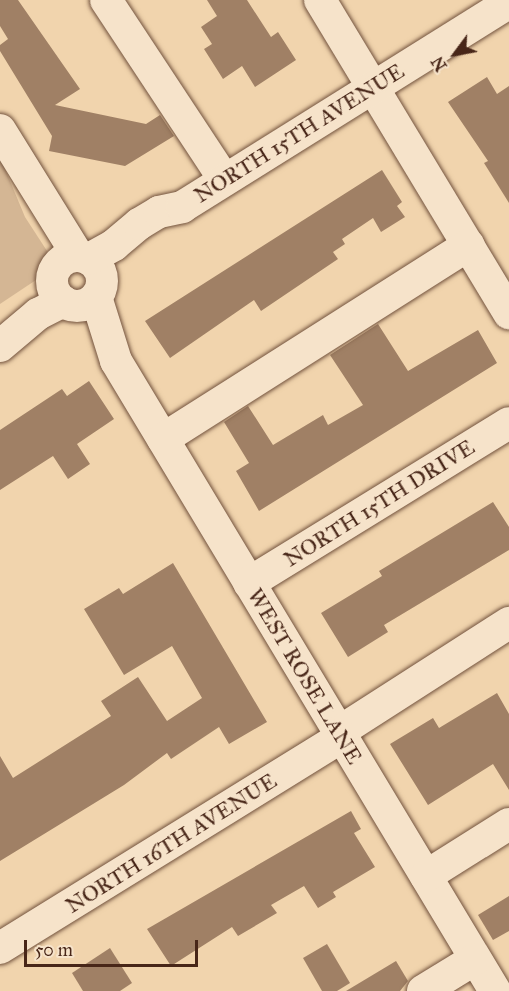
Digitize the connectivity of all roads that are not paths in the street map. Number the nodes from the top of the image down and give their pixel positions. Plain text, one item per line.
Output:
1 (106, 0) edge
2 (320, 0) edge
3 (509, 3) edge
4 (372, 86) junction
5 (7, 142) edge
6 (224, 179) junction
7 (469, 245) junction
8 (76, 281) junction
9 (509, 314) edge
10 (0, 320) edge
11 (0, 346) edge
12 (509, 423) edge
13 (163, 440) junction
14 (249, 583) junction
15 (509, 623) edge
16 (341, 735) junction
17 (509, 824) edge
18 (426, 876) junction
19 (0, 948) edge
20 (475, 959) junction
21 (423, 991) edge
22 (495, 991) edge

1 - 6 street
2 - 4 street
3 - 4 street, NORTH 15TH AVENUE
4 - 6 street, NORTH 15TH AVENUE
4 - 7 street
5 - 8 street, WEST ROSE LANE
6 - 8 street, NORTH 15TH AVENUE
7 - 9 street
7 - 13 street
8 - 10 street, NORTH 15TH AVENUE
8 - 11 street, NORTH 15TH AVENUE
8 - 13 street, WEST ROSE LANE
12 - 14 street, NORTH 15TH DRIVE
13 - 14 street, WEST ROSE LANE
14 - 16 street, WEST ROSE LANE
15 - 16 street, NORTH 16TH AVENUE
16 - 18 street, WEST ROSE LANE
16 - 19 street, NORTH 16TH AVENUE
17 - 18 street
18 - 20 street, WEST ROSE LANE
20 - 21 street
20 - 22 street, WEST ROSE LANE

